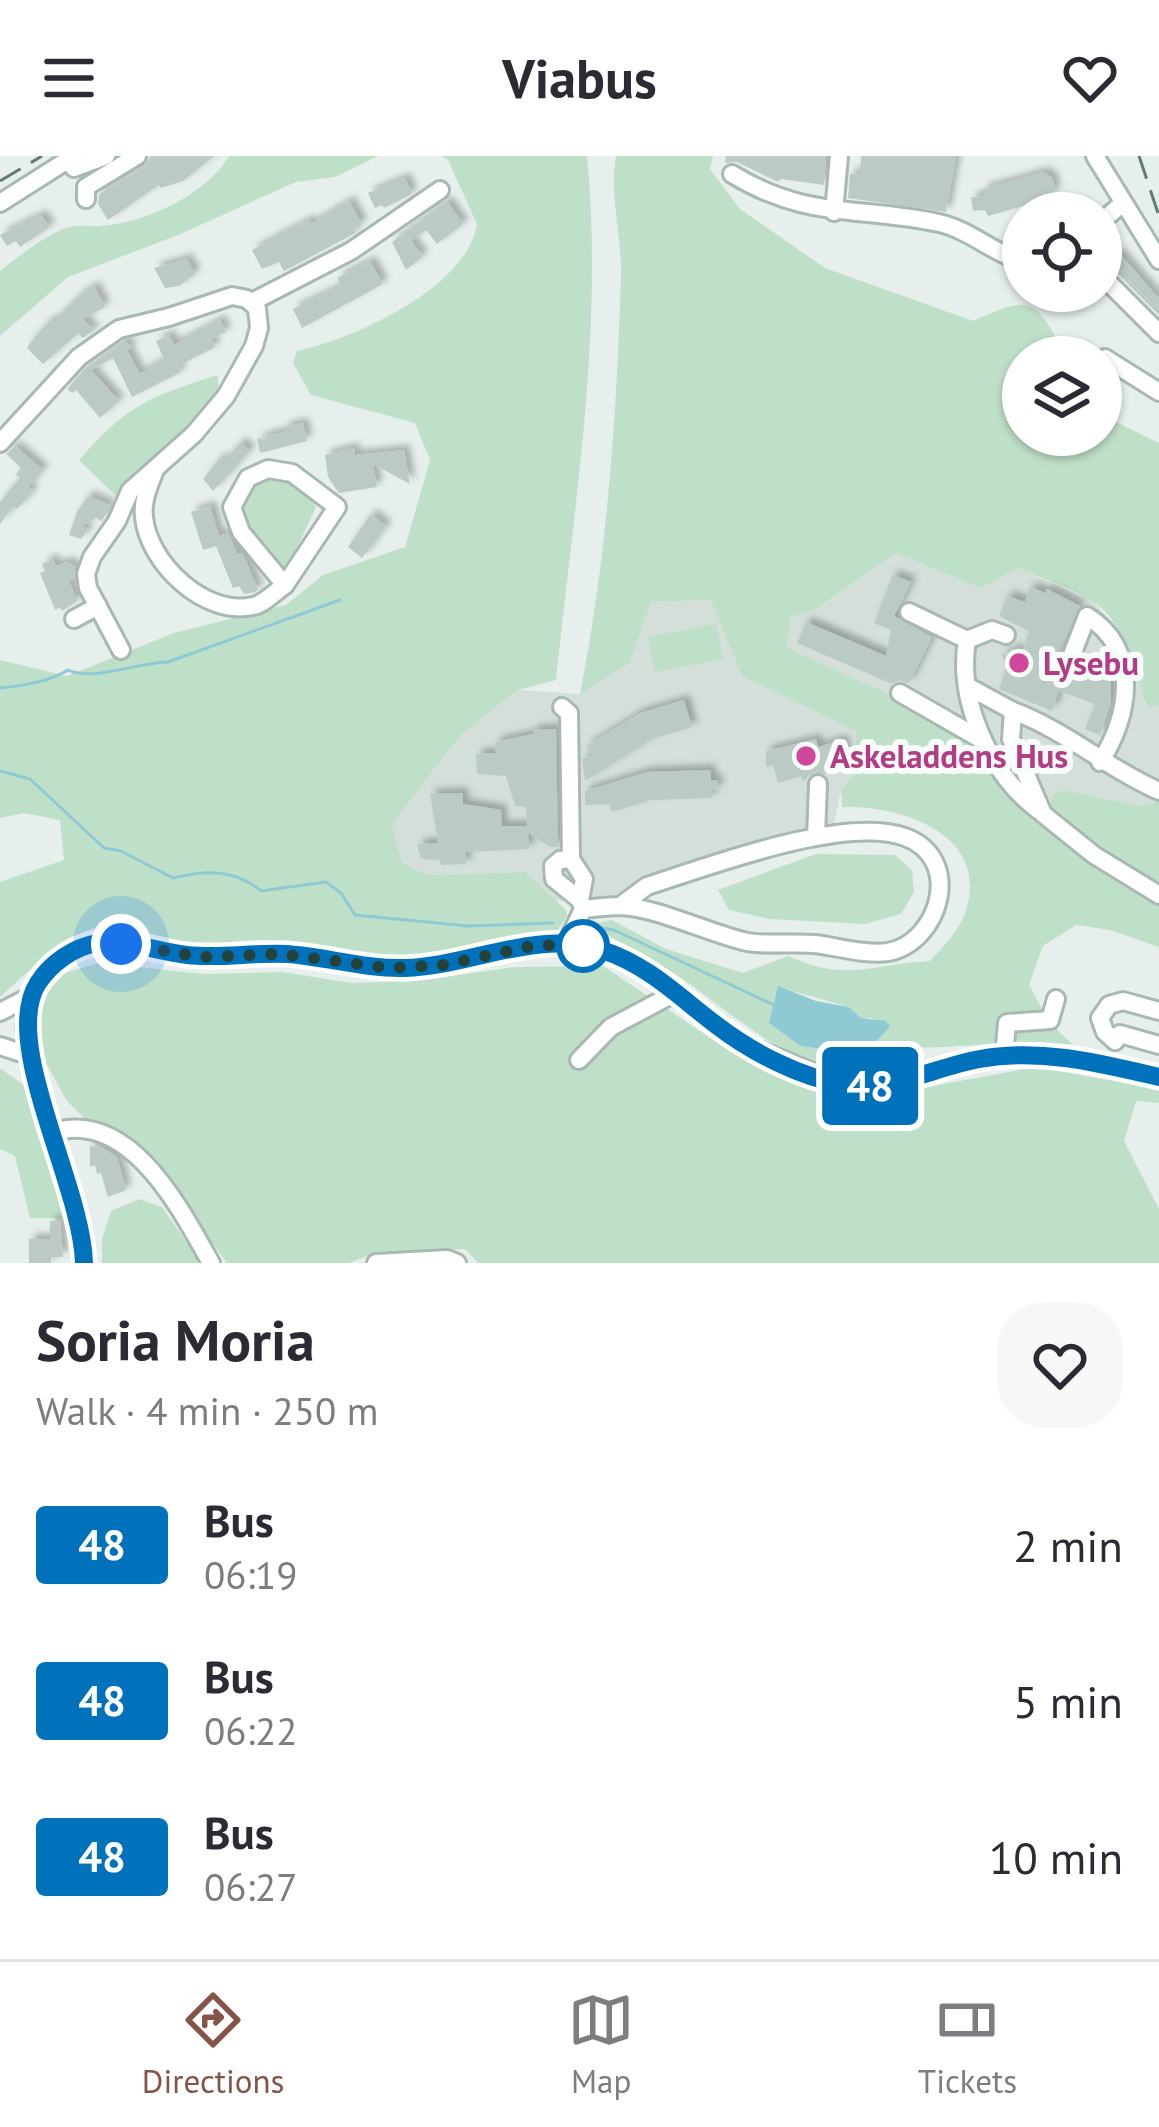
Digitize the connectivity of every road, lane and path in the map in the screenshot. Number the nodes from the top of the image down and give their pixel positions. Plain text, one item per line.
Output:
1 (106, 156) edge
2 (137, 156) edge
3 (838, 156) edge
4 (1095, 156) edge
5 (71, 158) edge
6 (732, 174) dead end
7 (440, 190) dead end
8 (86, 199) dead end
9 (1123, 202) joint
10 (0, 203) edge
11 (834, 212) junction
12 (1002, 251) edge
13 (1159, 260) edge
14 (252, 302) junction
15 (1122, 303) edge
16 (1159, 333) edge
17 (1122, 369) edge
18 (1159, 392) edge
19 (0, 443) edge
20 (155, 470) junction
21 (285, 585) junction
22 (98, 606) junction
23 (909, 612) dead end
24 (74, 619) dead end
25 (1006, 635) dead end
26 (967, 640) junction
27 (121, 650) dead end
28 (1070, 660) dead end
29 (967, 686) junction
30 (900, 693) dead end
31 (562, 707) dead end
32 (1013, 711) junction
33 (982, 740) junction
34 (1100, 762) junction
35 (818, 784) dead end
36 (1159, 791) edge
37 (1043, 814) junction
38 (816, 837) junction
39 (571, 859) junction
40 (1159, 895) edge
41 (581, 904) junction
42 (620, 906) junction
43 (567, 944) junction
44 (677, 992) junction
45 (31, 996) junction
46 (1056, 999) dead end
47 (1159, 1011) edge
48 (0, 1012) edge
49 (1115, 1041) junction
50 (1159, 1045) edge
51 (0, 1046) edge
52 (28, 1055) junction
53 (1004, 1056) junction
54 (579, 1060) dead end
55 (1110, 1066) junction
56 (1159, 1077) edge
57 (53, 1132) junction
58 (84, 1263) edge
59 (211, 1263) edge
60 (376, 1263) edge
61 (457, 1263) edge

1 - 5 street
2 - 8 street
3 - 11 street
4 - 9 street
5 - 10 street
6 - 11 street
7 - 14 street
9 - 13 street
11 - 12 street
14 - 19 street
14 - 20 street
15 - 16 street
17 - 18 street
20 - 21 street
20 - 22 street
21 - 21 street
22 - 24 street
22 - 27 street
23 - 26 street
25 - 26 street
26 - 29 street
28 - 34 street
29 - 32 street
29 - 33 street
30 - 33 street
31 - 39 street
32 - 34 street
32 - 37 street
33 - 37 street
34 - 36 street
35 - 38 street
37 - 40 street
38 - 42 street
38 - 42 street
39 - 41 street
39 - 41 street
41 - 42 street
41 - 43 street
43 - 44 street
43 - 45 street
44 - 53 street
44 - 54 street
45 - 48 street
45 - 52 street
46 - 53 street
47 - 49 street
49 - 50 street
49 - 55 street
51 - 52 street
52 - 57 street
53 - 55 street
55 - 56 street
57 - 58 street
57 - 59 street
60 - 61 street

